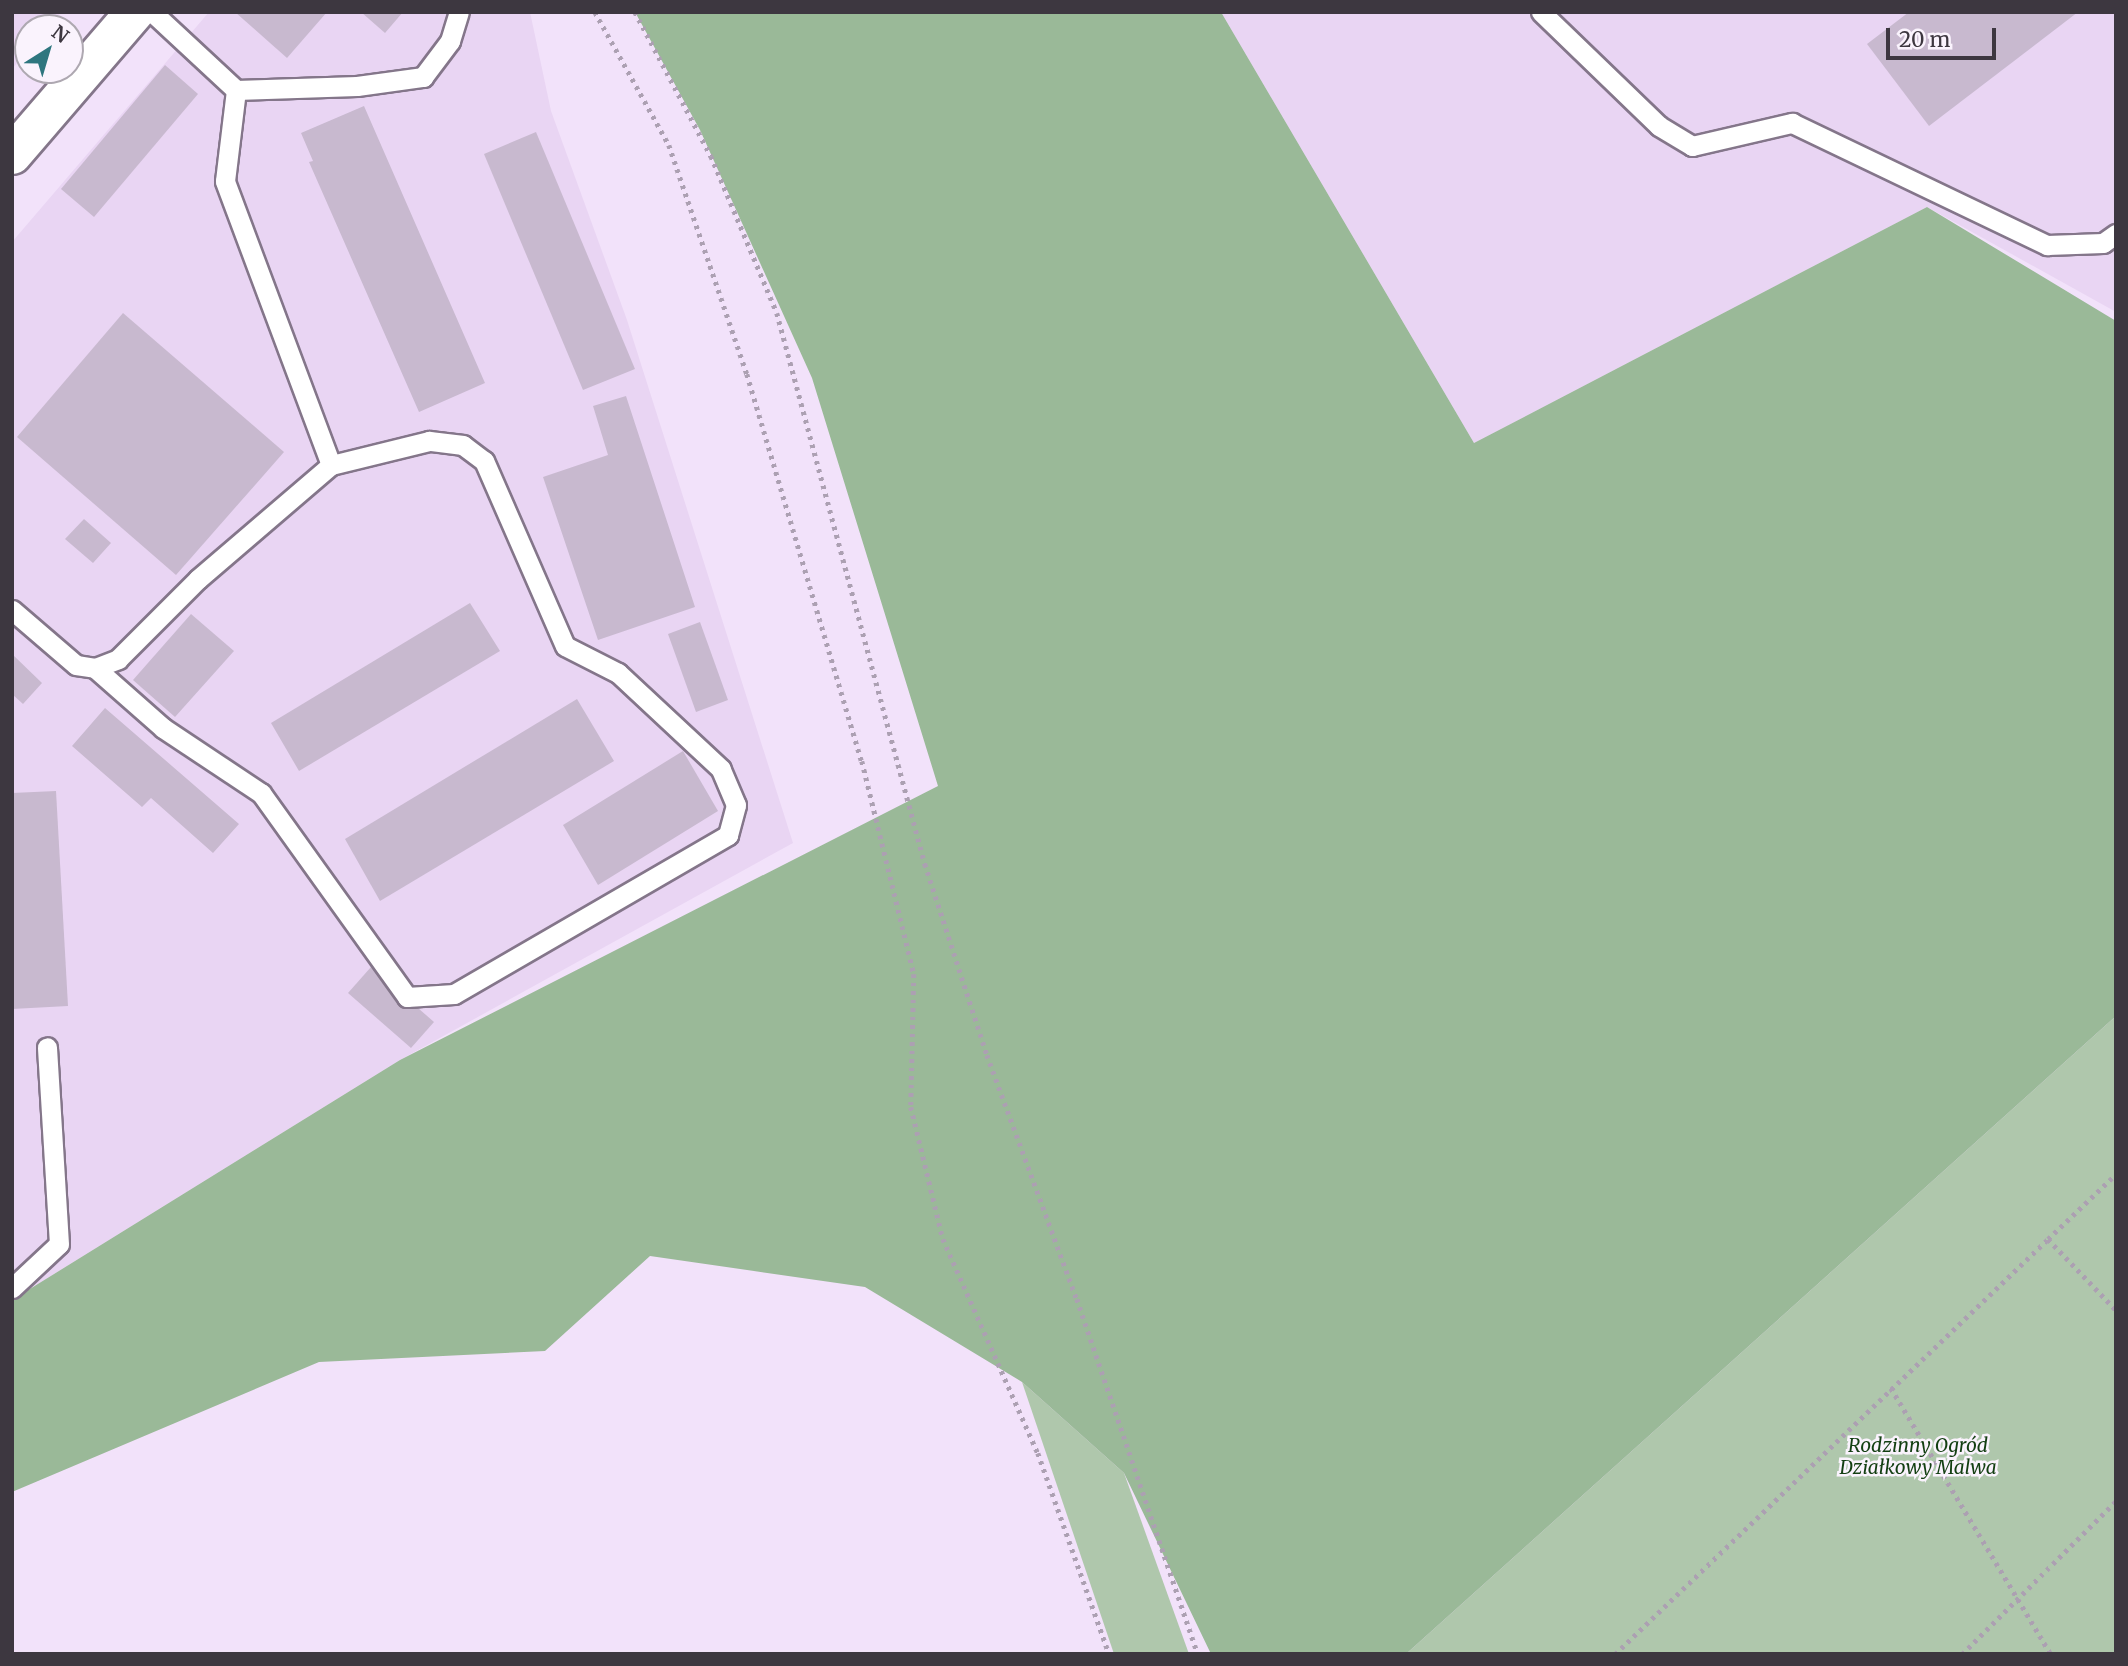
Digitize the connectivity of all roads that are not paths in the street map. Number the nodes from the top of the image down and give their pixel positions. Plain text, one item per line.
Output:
1 (135, 12) edge
2 (152, 12) edge
3 (459, 12) edge
4 (1541, 12) edge
5 (236, 90) junction
6 (12, 155) edge
7 (2116, 234) edge
8 (331, 465) junction
9 (12, 610) edge
10 (95, 668) junction
11 (47, 1047) dead end
12 (12, 1288) edge

1 - 6 street
2 - 5 lane
3 - 5 lane
4 - 7 lane
5 - 8 lane
8 - 10 lane
8 - 10 lane
9 - 10 lane
11 - 12 lane

